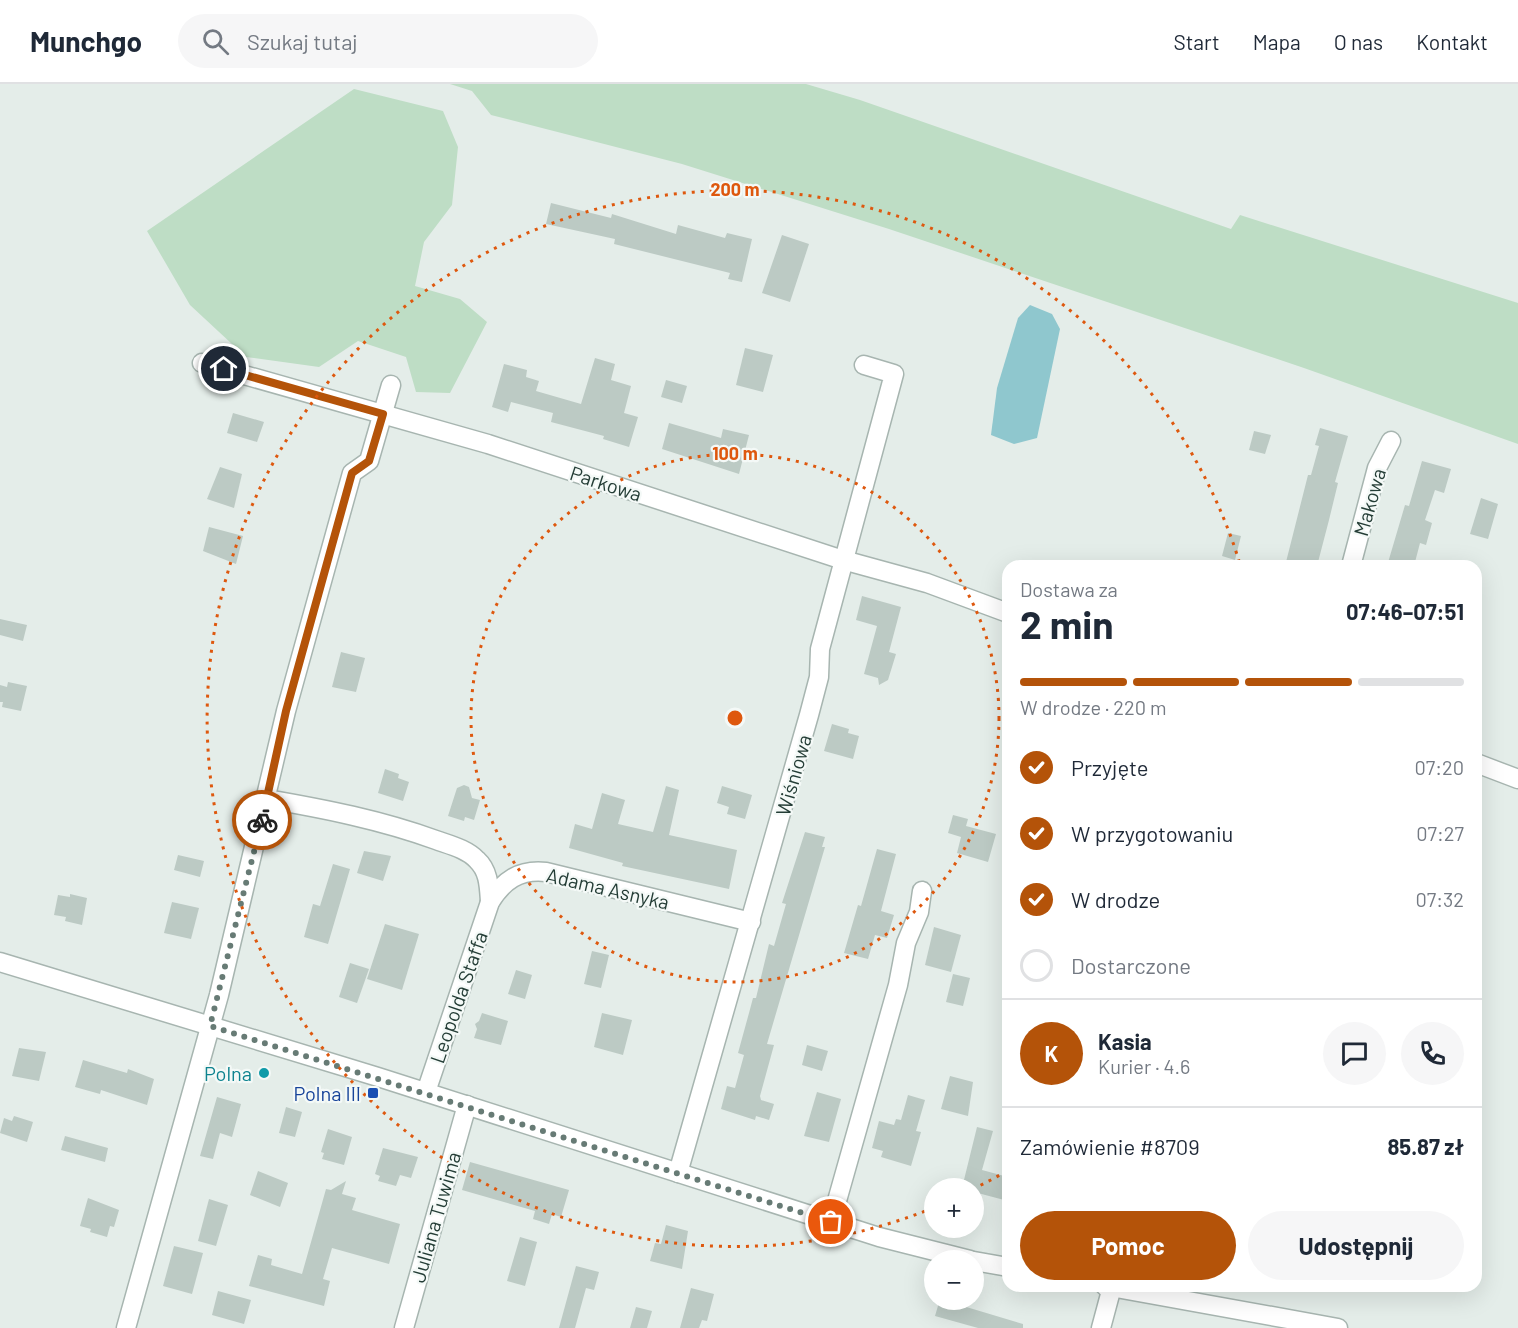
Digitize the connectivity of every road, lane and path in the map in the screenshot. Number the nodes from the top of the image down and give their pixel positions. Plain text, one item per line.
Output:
1 (202, 363) dead end
2 (864, 366) dead end
3 (391, 386) dead end
4 (383, 414) junction
5 (1391, 441) dead end
6 (843, 560) junction
7 (1353, 560) edge
8 (1002, 611) edge
9 (1482, 765) edge
10 (1518, 779) edge
11 (267, 799) junction
12 (922, 891) dead end
13 (490, 902) junction
14 (752, 922) junction
15 (0, 962) edge
16 (210, 1026) junction
17 (426, 1092) junction
18 (467, 1105) junction
19 (678, 1173) junction
20 (831, 1222) junction
21 (928, 1250) edge
22 (984, 1263) edge
23 (1002, 1267) edge
24 (1108, 1292) edge
25 (1165, 1292) edge
26 (126, 1328) edge
27 (404, 1328) edge
28 (1101, 1328) edge
29 (1338, 1328) edge

1 - 4 street, Parkowa
2 - 6 street, Wiśniowa
3 - 4 street
4 - 6 street, Parkowa
4 - 11 street
5 - 7 street, Makowa
6 - 8 street, Parkowa
6 - 14 street, Wiśniowa
9 - 10 street
11 - 13 street
11 - 16 street
12 - 20 street
13 - 14 street, Adama Asnyka
13 - 17 street, Leopolda Staffa
14 - 19 street, Wiśniowa
15 - 16 street
16 - 17 street
16 - 26 street
17 - 18 street
18 - 19 street
18 - 27 street, Juliana Tuwima
19 - 20 street
20 - 21 street
22 - 23 street
24 - 28 street
25 - 29 street

